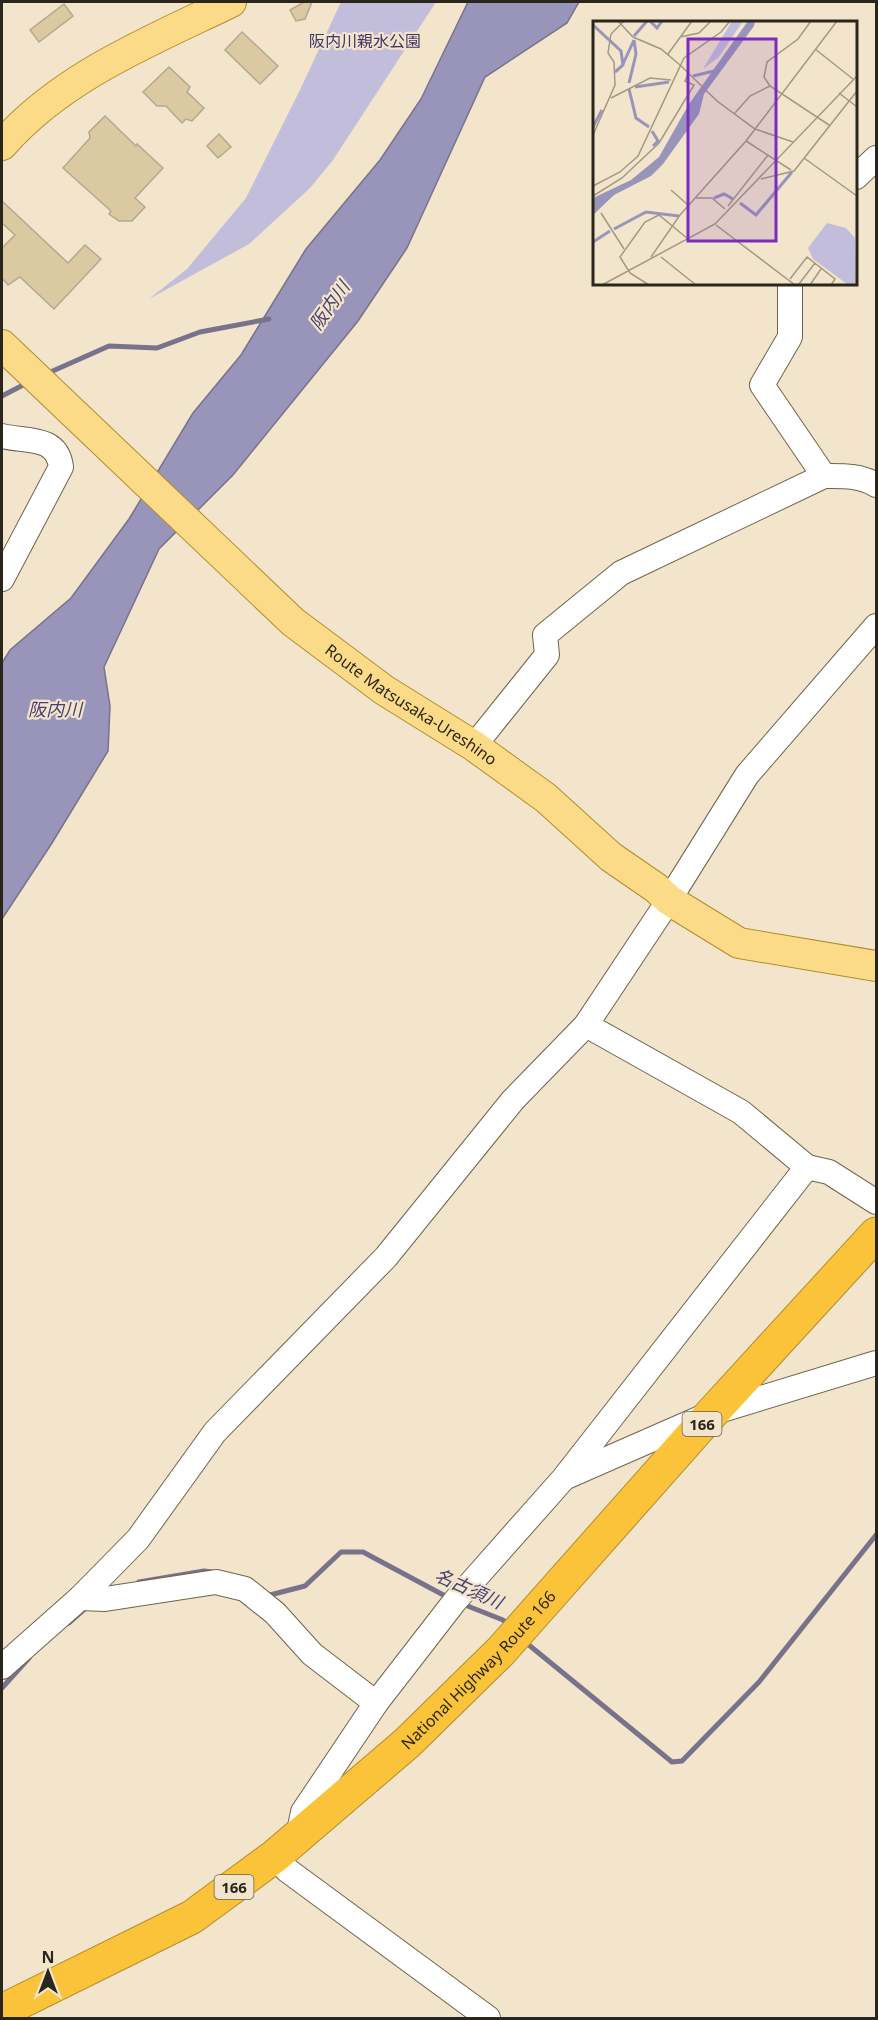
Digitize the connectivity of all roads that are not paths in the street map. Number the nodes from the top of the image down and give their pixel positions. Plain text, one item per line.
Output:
1 (231, 2) edge
2 (2, 145) edge
3 (876, 158) edge
4 (857, 175) edge
5 (790, 285) edge
6 (4, 351) edge
7 (2, 436) edge
8 (824, 477) junction
9 (876, 486) edge
10 (2, 579) edge
11 (876, 626) edge
12 (474, 746) junction
13 (669, 900) junction
14 (876, 966) edge
15 (586, 1025) junction
16 (807, 1167) junction
17 (876, 1202) edge
18 (876, 1234) edge
19 (876, 1364) edge
20 (712, 1413) junction
21 (564, 1478) junction
22 (89, 1598) junction
23 (3, 1661) edge
24 (376, 1703) junction
25 (287, 1846) junction
26 (3, 2008) edge
27 (488, 2019) edge

1 - 2 main road
3 - 4 street
5 - 8 street
6 - 12 main road, Route Matsusaka-Ureshino
7 - 10 street
8 - 9 street
8 - 12 street
11 - 13 street
12 - 13 main road, Route Matsusaka-Ureshino
13 - 14 main road, Route Matsusaka-Ureshino
13 - 15 street
15 - 16 street
15 - 22 street
16 - 17 street
16 - 21 street
18 - 20 highway, National Highway Route 166 / 166
19 - 20 street
20 - 21 street
20 - 25 highway, National Highway Route 166 / 166
21 - 24 street
22 - 23 street
22 - 24 street
24 - 25 street
25 - 26 highway, National Highway Route 166 / 166
25 - 27 street

